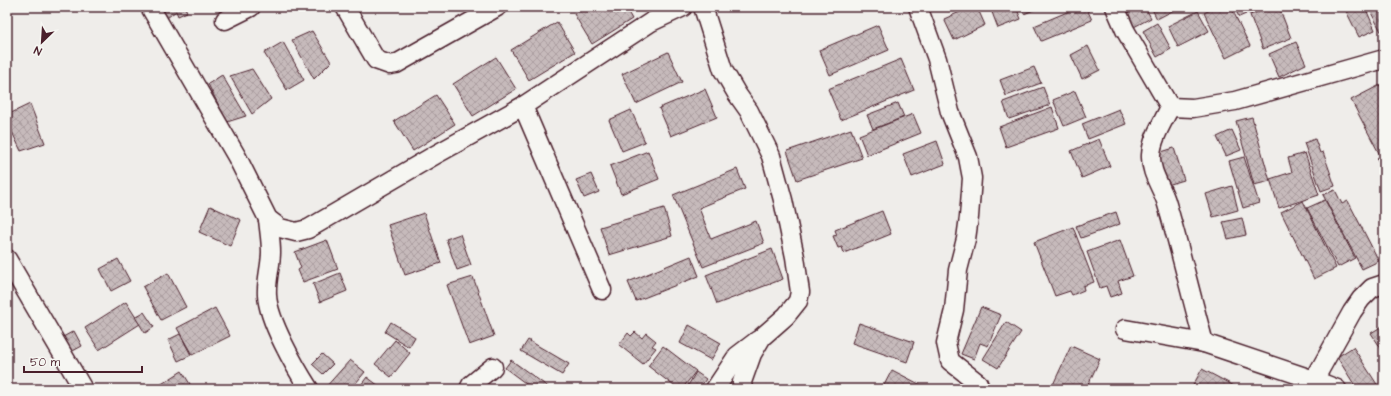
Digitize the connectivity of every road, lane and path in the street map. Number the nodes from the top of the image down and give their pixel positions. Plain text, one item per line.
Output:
1 (150, 7) edge
2 (251, 7) edge
3 (345, 7) edge
4 (497, 7) edge
5 (684, 7) edge
6 (703, 7) edge
7 (918, 7) edge
8 (1115, 7) edge
9 (226, 20) dead end
10 (1384, 59) edge
11 (523, 106) junction
12 (1170, 107) junction
13 (268, 219) junction
14 (296, 232) junction
15 (271, 253) junction
16 (10, 266) edge
17 (1384, 284) edge
18 (602, 290) dead end
19 (1125, 329) dead end
20 (762, 338) junction
21 (1204, 343) junction
22 (493, 367) dead end
23 (1312, 384) edge
24 (83, 389) edge
25 (309, 389) edge
26 (469, 389) edge
27 (715, 389) edge
28 (743, 389) edge
29 (980, 389) edge
30 (1336, 389) edge

1 - 13 street
2 - 9 street
3 - 4 street
5 - 11 street
6 - 20 street
7 - 29 street
8 - 12 street
10 - 12 street
11 - 14 street
11 - 18 street
12 - 21 street
13 - 14 street
13 - 15 street
14 - 15 street
15 - 25 street
16 - 24 street
17 - 23 street
19 - 21 street
20 - 27 street
20 - 28 street
21 - 23 street
22 - 26 street
23 - 30 street

